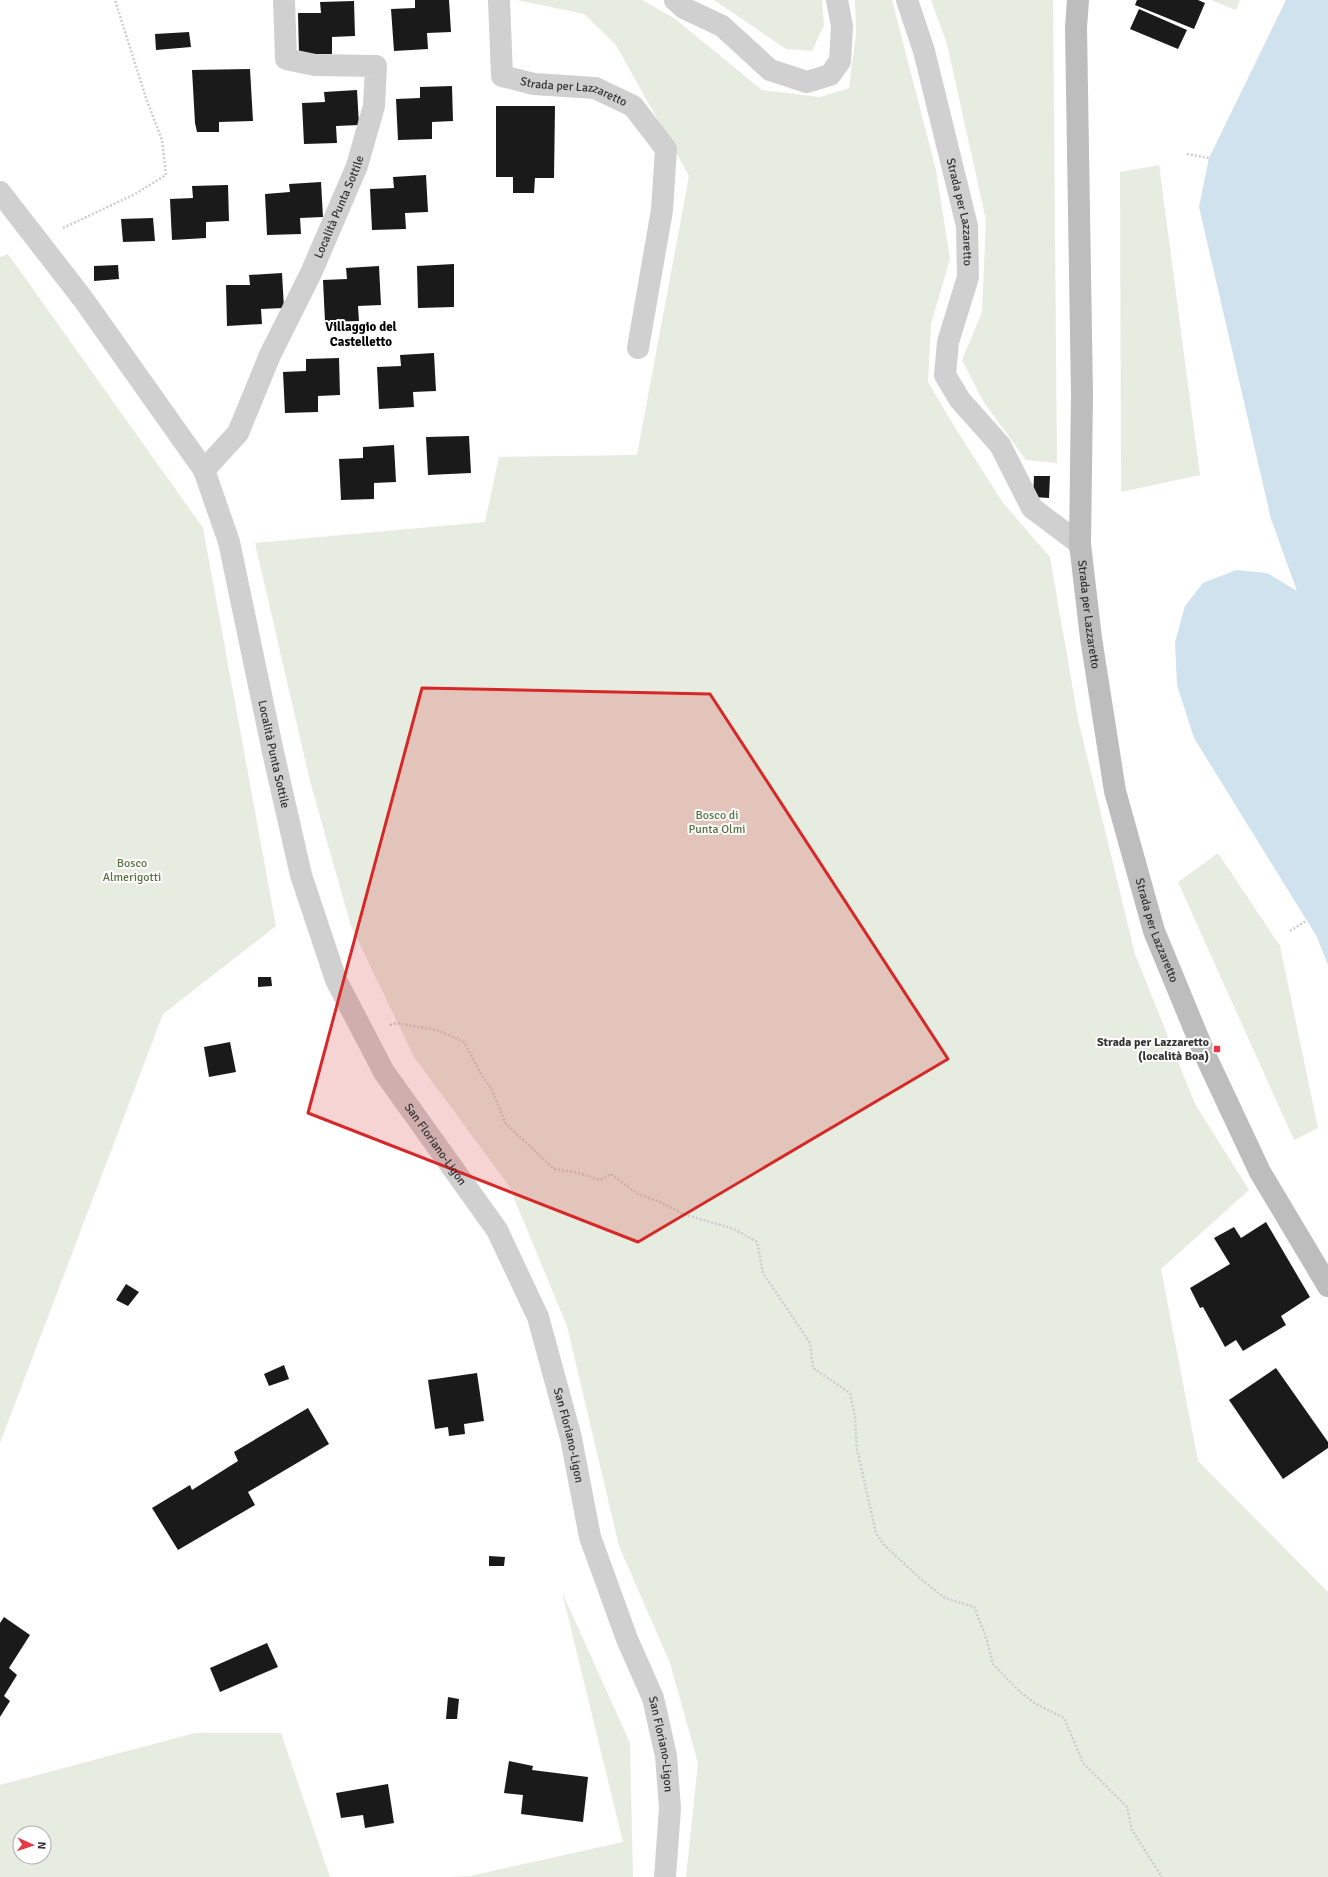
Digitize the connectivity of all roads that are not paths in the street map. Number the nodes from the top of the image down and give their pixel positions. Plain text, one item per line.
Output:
1 (284, 0) edge
2 (499, 0) edge
3 (675, 0) edge
4 (837, 0) edge
5 (907, 0) edge
6 (1078, 0) edge
7 (0, 192) edge
8 (638, 348) dead end
9 (204, 470) junction
10 (1080, 544) junction
11 (363, 1032) joint
12 (1328, 1286) edge
13 (665, 1877) edge

1 - 9 street, Località Punta Sottile
2 - 8 street, Strada per Lazzaretto
3 - 4 street
5 - 10 street, Strada per Lazzaretto
6 - 10 main road, Strada per Lazzaretto
7 - 9 street, Località Punta Sottile
9 - 11 street, Località Punta Sottile
10 - 12 main road, Strada per Lazzaretto
11 - 13 street, San Floriano-Ligon

